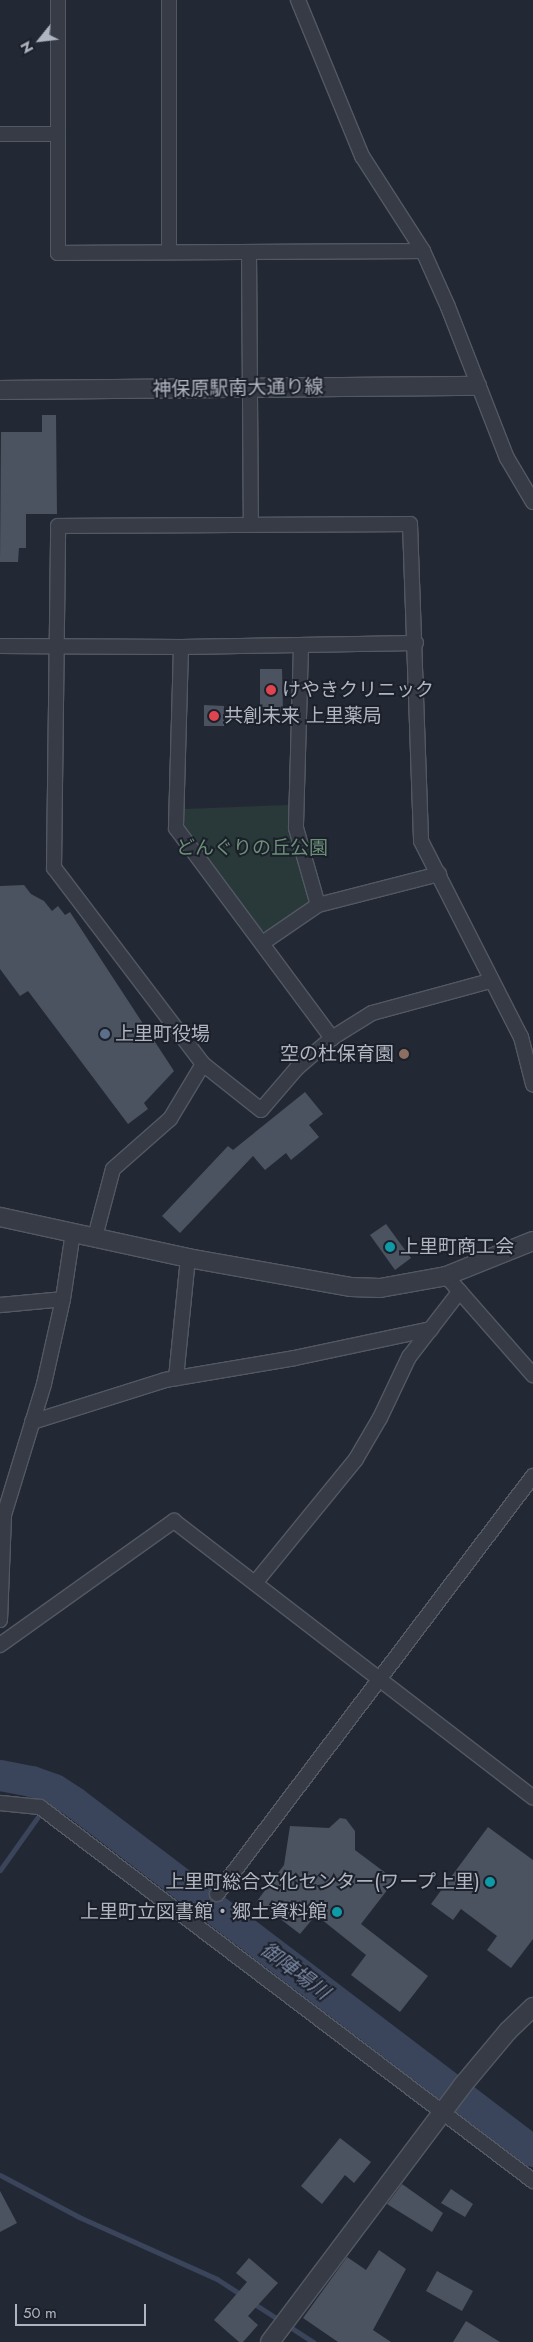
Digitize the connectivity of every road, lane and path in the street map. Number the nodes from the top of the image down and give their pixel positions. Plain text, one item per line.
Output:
1 (58, 0) edge
2 (169, 0) edge
3 (298, 0) edge
4 (0, 134) edge
5 (58, 134) junction
6 (423, 251) junction
7 (169, 252) junction
8 (249, 252) junction
9 (476, 386) junction
10 (251, 387) junction
11 (0, 390) edge
12 (533, 502) edge
13 (251, 524) junction
14 (416, 643) junction
15 (58, 645) junction
16 (0, 646) edge
17 (301, 646) junction
18 (181, 647) junction
19 (439, 874) junction
20 (318, 904) junction
21 (264, 942) junction
22 (490, 981) junction
23 (332, 1038) junction
24 (203, 1064) junction
25 (533, 1084) edge
26 (0, 1217) edge
27 (73, 1232) junction
28 (95, 1237) junction
29 (533, 1241) edge
30 (188, 1258) junction
31 (446, 1276) junction
32 (460, 1291) junction
33 (63, 1298) junction
34 (0, 1304) edge
35 (431, 1329) junction
36 (533, 1375) edge
37 (176, 1378) junction
38 (32, 1422) junction
39 (533, 1476) edge
40 (255, 1583) junction
41 (0, 1620) edge
42 (0, 1645) edge
43 (379, 1679) junction
44 (533, 1797) edge
45 (0, 1803) edge
46 (217, 1894) dead end
47 (533, 2007) edge
48 (443, 2112) junction
49 (533, 2181) edge
50 (270, 2342) edge

1 - 5 street
2 - 7 street
3 - 6 street
4 - 5 street
5 - 7 street
6 - 8 street
6 - 9 street
7 - 8 street
8 - 10 street
9 - 10 street, 神保原駅南大通り線
9 - 12 street
10 - 11 street, 神保原駅南大通り線
10 - 13 street
13 - 14 street
13 - 15 street
14 - 17 street
14 - 19 street
15 - 16 street
15 - 18 street
15 - 24 street
17 - 18 street
17 - 20 street
18 - 21 street
19 - 20 street
19 - 22 street
20 - 21 street
21 - 23 street
22 - 23 street
22 - 25 street
23 - 24 street
24 - 28 street
26 - 27 street
27 - 28 street
27 - 33 street
28 - 30 street
29 - 31 street
30 - 31 street
30 - 37 street
31 - 32 street
32 - 35 street
32 - 36 street
33 - 34 street
33 - 38 street
35 - 37 street
35 - 40 street
37 - 38 street
38 - 41 street
39 - 43 street
40 - 42 street
40 - 43 street
43 - 44 street
43 - 46 street
45 - 48 street
47 - 48 street
48 - 49 street
48 - 50 street

